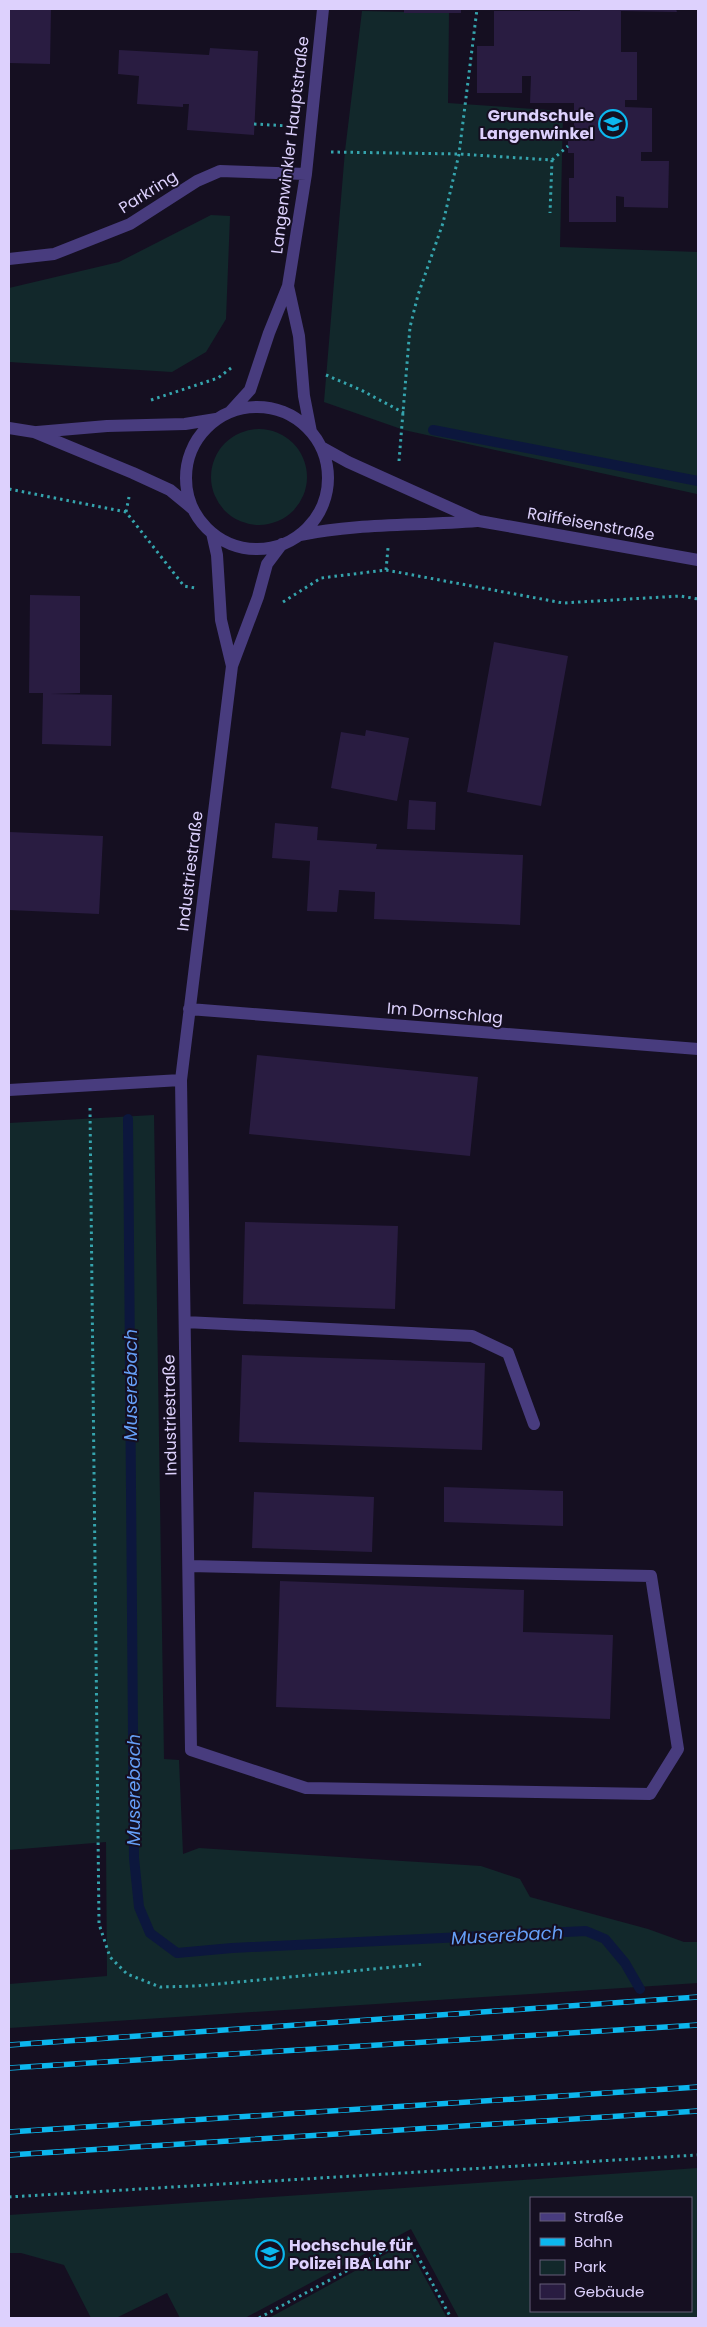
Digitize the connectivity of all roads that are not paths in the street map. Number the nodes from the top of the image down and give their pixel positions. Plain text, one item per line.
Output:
1 (323, 9) edge
2 (306, 174) junction
3 (9, 259) edge
4 (288, 286) junction
5 (229, 412) junction
6 (216, 419) junction
7 (9, 428) edge
8 (34, 432) junction
9 (311, 432) junction
10 (321, 448) junction
11 (193, 509) junction
12 (479, 521) junction
13 (212, 533) junction
14 (298, 536) junction
15 (282, 544) junction
16 (698, 560) edge
17 (232, 666) junction
18 (189, 1009) junction
19 (698, 1049) edge
20 (181, 1080) junction
21 (9, 1090) edge
22 (185, 1322) junction
23 (534, 1424) dead end
24 (189, 1566) junction

1 - 2 street, Langenwinkler Hauptstraße
2 - 3 street, Parkring
2 - 4 street, Langenwinkler Hauptstraße
4 - 5 street, Langenwinkler Hauptstraße
4 - 9 street, Langenwinkler Hauptstraße
5 - 6 street
5 - 9 street
6 - 8 street
6 - 11 street
7 - 8 street
8 - 11 street
9 - 10 street
10 - 12 street, Raiffeisenstraße
10 - 14 street
11 - 13 street
12 - 14 street, Raiffeisenstraße
12 - 16 street, Raiffeisenstraße
13 - 15 street
13 - 17 street, Industriestraße
14 - 15 street
15 - 17 street, Industriestraße
17 - 18 street, Industriestraße
18 - 19 street, Im Dornschlag
18 - 20 street, Industriestraße
20 - 21 street
20 - 22 street, Industriestraße
22 - 23 street
22 - 24 street, Industriestraße
24 - 24 street, Industriestraße

